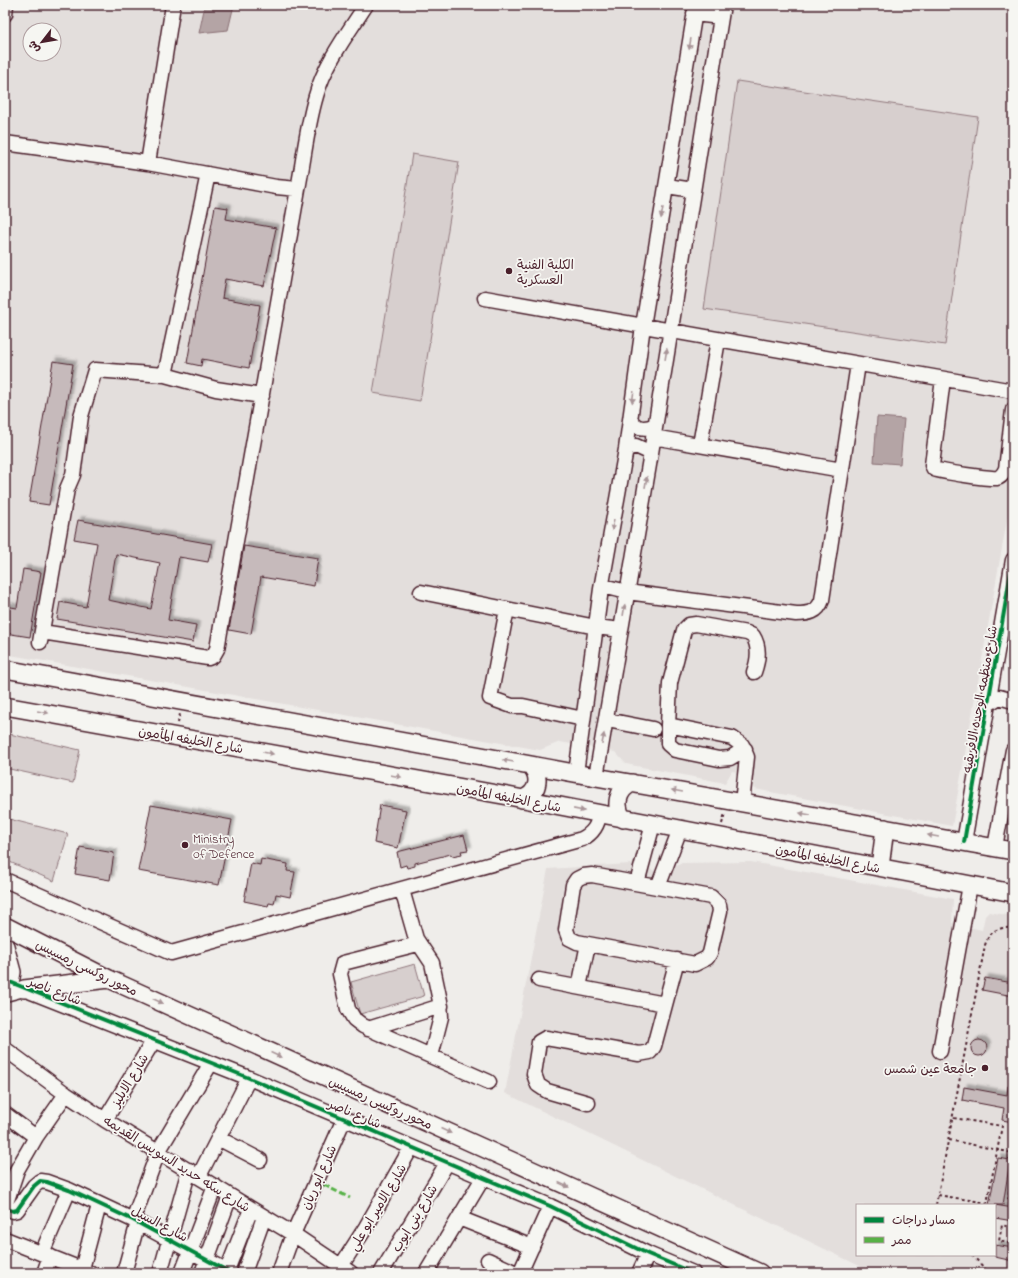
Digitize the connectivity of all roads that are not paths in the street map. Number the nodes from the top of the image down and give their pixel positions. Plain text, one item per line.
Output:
1 (6, 5) edge
2 (173, 5) edge
3 (366, 5) edge
4 (695, 10) edge
5 (722, 11) edge
6 (5, 14) edge
7 (5, 143) edge
8 (148, 163) junction
9 (208, 174) junction
10 (667, 186) junction
11 (298, 189) junction
12 (693, 190) junction
13 (485, 298) dead end
14 (643, 326) junction
15 (670, 331) junction
16 (718, 340) junction
17 (858, 364) junction
18 (165, 375) junction
19 (943, 379) junction
20 (1013, 391) edge
21 (262, 396) junction
22 (1013, 410) edge
23 (630, 420) junction
24 (654, 431) junction
25 (700, 445) junction
26 (626, 449) junction
27 (651, 453) junction
28 (842, 470) junction
29 (1013, 560) edge
30 (603, 586) junction
31 (421, 592) dead end
32 (628, 592) junction
33 (507, 610) junction
34 (596, 627) junction
35 (621, 630) junction
36 (5, 668) edge
37 (754, 672) dead end
38 (993, 676) junction
39 (1013, 690) edge
40 (1013, 701) edge
41 (988, 704) junction
42 (5, 706) edge
43 (583, 719) junction
44 (607, 720) junction
45 (668, 725) junction
46 (653, 729) dead end
47 (744, 749) junction
48 (1013, 750) edge
49 (530, 765) junction
50 (576, 773) junction
51 (596, 777) junction
52 (632, 784) junction
53 (522, 799) junction
54 (735, 802) junction
55 (599, 814) junction
56 (623, 819) junction
57 (653, 824) junction
58 (885, 828) junction
59 (680, 829) junction
60 (964, 842) junction
61 (995, 847) junction
62 (1013, 851) edge
63 (880, 868) junction
64 (5, 880) edge
65 (637, 883) junction
66 (970, 885) junction
67 (658, 887) junction
68 (402, 890) junction
69 (1013, 893) edge
70 (5, 926) edge
71 (418, 944) junction
72 (588, 944) junction
73 (5, 946) edge
74 (677, 960) junction
75 (109, 979) junction
76 (539, 980) dead end
77 (11, 987) edge
78 (579, 987) junction
79 (665, 1004) junction
80 (441, 1006) junction
81 (368, 1029) junction
82 (154, 1040) junction
83 (5, 1050) edge
84 (940, 1051) dead end
85 (431, 1056) junction
86 (211, 1063) junction
87 (249, 1078) junction
88 (489, 1082) dead end
89 (66, 1094) junction
90 (588, 1103) dead end
91 (5, 1114) edge
92 (344, 1119) junction
93 (105, 1120) junction
94 (36, 1137) junction
95 (218, 1138) junction
96 (411, 1148) junction
97 (158, 1152) junction
98 (260, 1160) dead end
99 (447, 1163) junction
100 (11, 1168) edge
101 (194, 1173) junction
102 (483, 1178) junction
103 (215, 1186) junction
104 (69, 1190) junction
105 (230, 1196) junction
106 (99, 1205) junction
107 (550, 1206) junction
108 (5, 1207) edge
109 (251, 1209) junction
110 (264, 1217) junction
111 (459, 1218) junction
112 (136, 1221) junction
113 (293, 1234) junction
114 (5, 1239) edge
115 (170, 1240) junction
116 (532, 1247) junction
117 (191, 1251) junction
118 (648, 1254) junction
119 (46, 1255) junction
120 (207, 1259) junction
121 (488, 1260) dead end
122 (346, 1269) edge
123 (87, 1271) edge
124 (228, 1272) edge
125 (429, 1272) edge
126 (44, 1273) edge
127 (124, 1273) edge
128 (160, 1273) edge
129 (182, 1273) edge
130 (202, 1273) edge
131 (244, 1273) edge
132 (279, 1273) edge
133 (381, 1273) edge
134 (516, 1273) edge
135 (520, 1273) edge
136 (639, 1273) edge
137 (693, 1273) edge
138 (760, 1273) edge

1 - 6 street
2 - 8 street
3 - 11 street
4 - 5 street
4 -> 10 street
5 - 12 street
7 - 8 street
8 - 9 street
9 - 11 street
9 - 18 street
10 - 12 street
10 -> 14 street
11 - 21 street
12 - 15 street
13 - 14 street
14 - 15 street
14 -> 23 street
15 - 16 street
24 -> 15 street
16 - 17 street
16 - 25 street
17 - 19 street
17 - 28 street
18 - 21 street
18 - 21 street
19 - 20 street
19 - 22 street
23 - 24 street
23 - 26 street
24 - 25 street
24 - 27 street
25 - 28 street
26 - 27 street
26 -> 30 street
32 -> 27 street
28 - 32 street
29 - 38 street, شارع منظمه الوحده الافريقيه
30 - 32 street
30 - 34 street
31 - 33 street
35 -> 32 street
33 - 34 street
33 - 43 street
34 - 35 street
34 - 43 street
35 - 44 street
49 -> 36 main road
37 - 45 street
38 - 39 street
38 - 41 street, شارع منظمه الوحده الافريقيه
40 - 41 street
41 - 60 street, شارع منظمه الوحده الافريقيه
42 -> 53 main road, شارع الخليفه المأمون
43 - 50 street
44 - 46 street
51 -> 44 street
45 - 47 street
45 - 47 street
47 - 54 street
48 - 61 street
49 - 50 main road
49 - 53 main road
50 - 51 main road
51 - 52 main road
54 -> 52 main road
52 - 56 main road
53 -> 55 main road, شارع الخليفه المأمون
58 -> 54 main road
55 - 56 main road, شارع الخليفه المأمون
55 - 68 street
56 - 57 main road, شارع الخليفه المأمون
57 - 59 main road, شارع الخليفه المأمون
57 - 65 street
60 -> 58 main road
58 - 63 main road
59 - 63 main road, شارع الخليفه المأمون
59 - 67 street
60 - 61 main road
61 - 62 main road
63 - 66 main road, شارع الخليفه المأمون
64 - 68 street
65 - 67 street
65 - 72 street
66 - 69 main road, شارع الخليفه المأمون
66 - 84 street
67 - 74 street
68 - 71 street
70 - 75 main road, محور روكسى رمسيس
71 - 80 street
71 - 81 street
72 - 74 street
72 - 78 street
73 - 77 main road
74 - 79 street
75 - 77 main road
75 -> 138 main road, محور روكسى رمسيس
76 - 78 street
77 - 82 street, شارع ناصر
78 - 79 street
79 - 90 street
80 - 81 street
80 - 85 street
81 - 85 street
82 - 86 street, شارع ناصر
82 - 93 street, شارع الابليز
83 - 89 street, شارع سكه حديد السويس القديمه
85 - 88 street
86 - 87 street, شارع ناصر
86 - 97 street
87 - 92 street, شارع ناصر
87 - 95 street
89 - 93 street, شارع سكه حديد السويس القديمه
89 - 94 street
91 - 94 street
92 - 96 street, شارع ناصر
92 - 113 street, شارع ابو ريان
93 - 97 street, شارع سكه حديد السويس القديمه
94 - 100 street
95 - 98 street
95 - 101 street
96 - 99 street, شارع ناصر
96 - 122 street, شارع الامير ابو علي
97 - 101 street, شارع سكه حديد السويس القديمه
97 - 112 street
99 - 102 street, شارع ناصر
99 - 133 street, شارع بنى ايوب
100 - 108 street
101 - 103 street, شارع سكه حديد السويس القديمه
101 - 115 street
102 - 107 street, شارع ناصر
102 - 111 street
103 - 105 street, شارع سكه حديد السويس القديمه
103 - 117 street
104 - 106 street, شارع السيل
104 - 108 street, شارع السيل
104 - 119 street
105 - 109 street, شارع سكه حديد السويس القديمه
105 - 120 street
106 - 112 street, شارع السيل
106 - 123 street
107 - 116 street
107 - 118 street, شارع ناصر
109 - 110 street, شارع سكه حديد السويس القديمه
109 - 124 street
110 - 113 street, شارع سكه حديد السويس القديمه
110 - 131 street
111 - 116 street
111 - 125 street
112 - 115 street, شارع السيل
112 - 127 street
113 - 122 street, شارع سكه حديد السويس القديمه
113 - 132 street, شارع ابو ريان
114 - 119 street
115 - 117 street, شارع السيل
115 - 128 street
116 - 135 street
117 - 120 street, شارع السيل
117 - 129 street
118 - 136 street
118 - 137 street, شارع ناصر
119 - 123 street
119 - 126 street
120 - 124 street, شارع السيل
120 - 130 street
121 - 134 street

